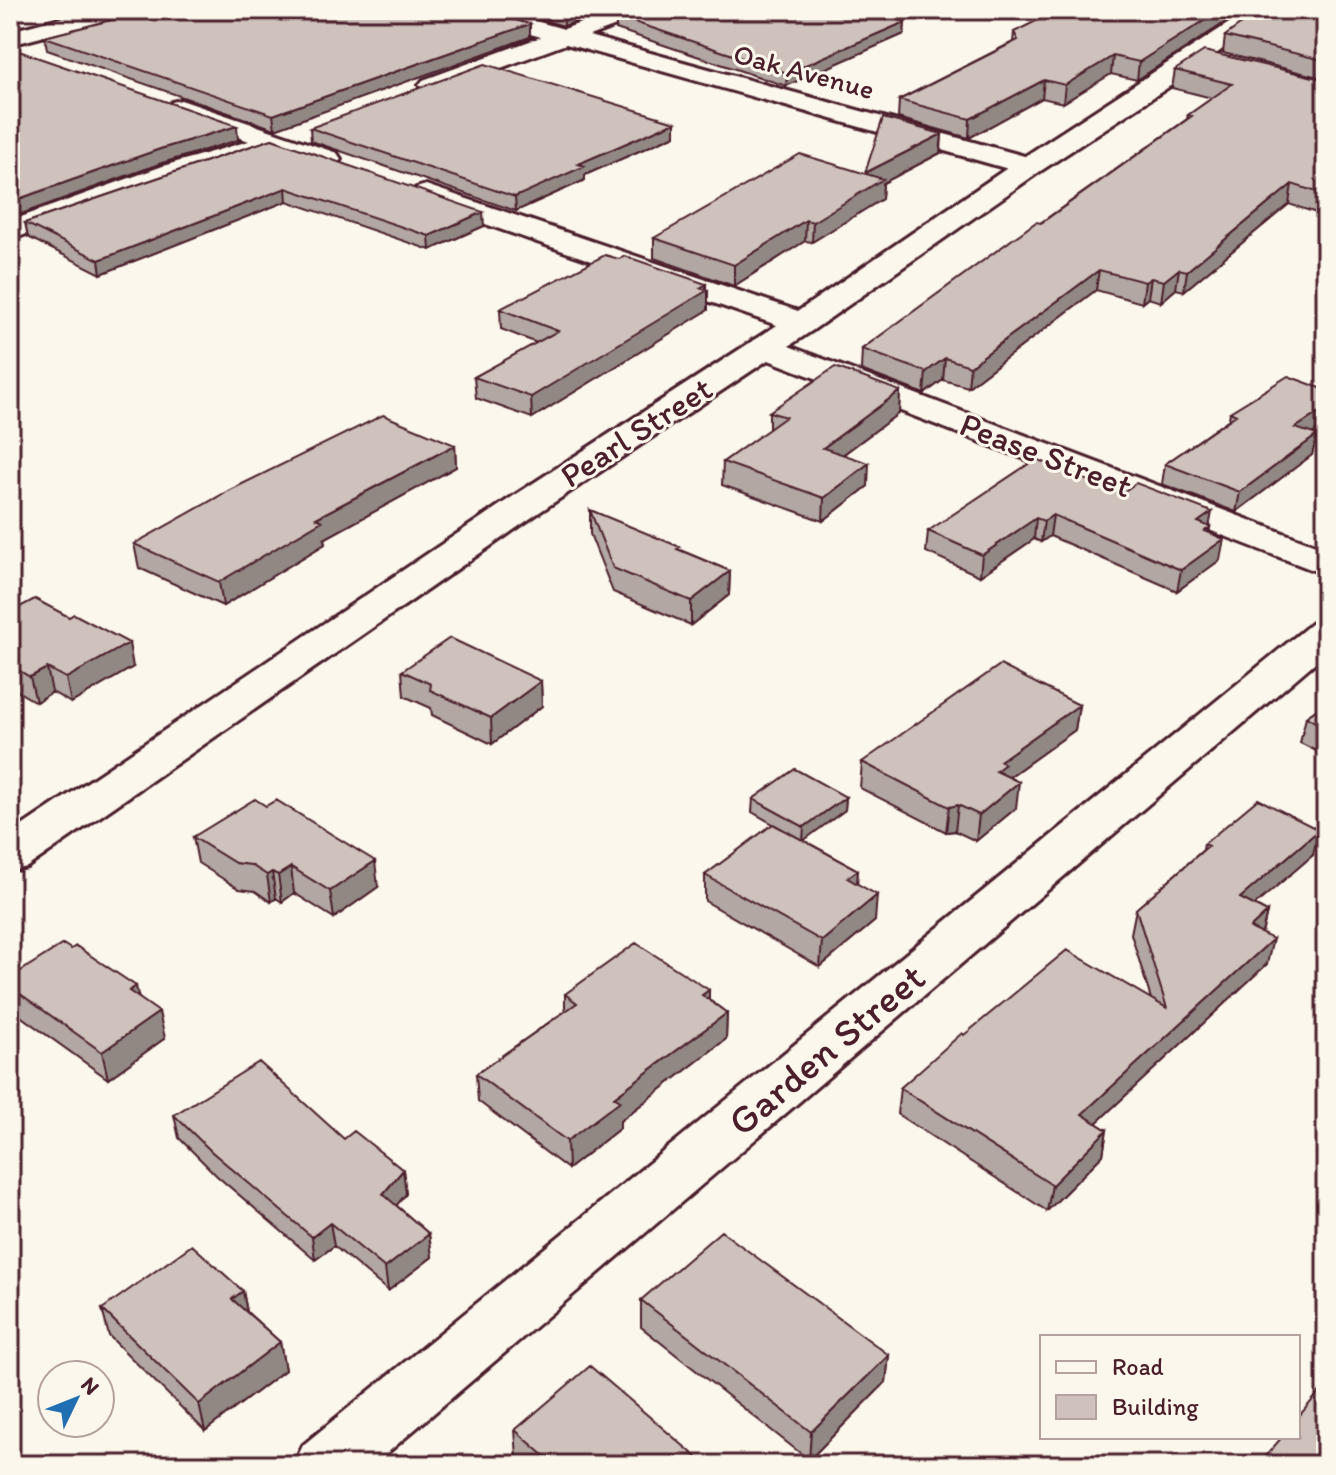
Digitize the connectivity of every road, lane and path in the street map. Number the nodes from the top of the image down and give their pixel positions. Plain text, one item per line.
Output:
1 (119, 10) edge
2 (470, 10) edge
3 (638, 10) edge
4 (1264, 10) edge
5 (563, 36) junction
6 (10, 38) edge
7 (10, 49) edge
8 (1197, 57) junction
9 (43, 60) edge
10 (1233, 65) edge
11 (412, 92) edge
12 (159, 101) edge
13 (316, 127) edge
14 (273, 141) junction
15 (1029, 166) junction
16 (353, 168) edge
17 (398, 184) edge
18 (10, 231) edge
19 (802, 323) junction
20 (765, 347) junction
21 (1326, 563) edge
22 (1326, 632) edge
23 (10, 856) edge
24 (326, 1465) edge

1 - 6 street
2 - 5 street, Oak Avenue
3 - 5 street
4 - 8 street, Pearl Street
5 - 11 street
5 - 15 street, Oak Avenue
7 - 9 street
8 - 10 street
8 - 15 street, Pearl Street
12 - 14 street
13 - 14 street
14 - 16 street
14 - 18 street
15 - 19 street, Pearl Street
17 - 19 street
19 - 20 street, Pearl Street
20 - 21 street, Pease Street
20 - 23 street, Pearl Street
22 - 24 street, Garden Street

